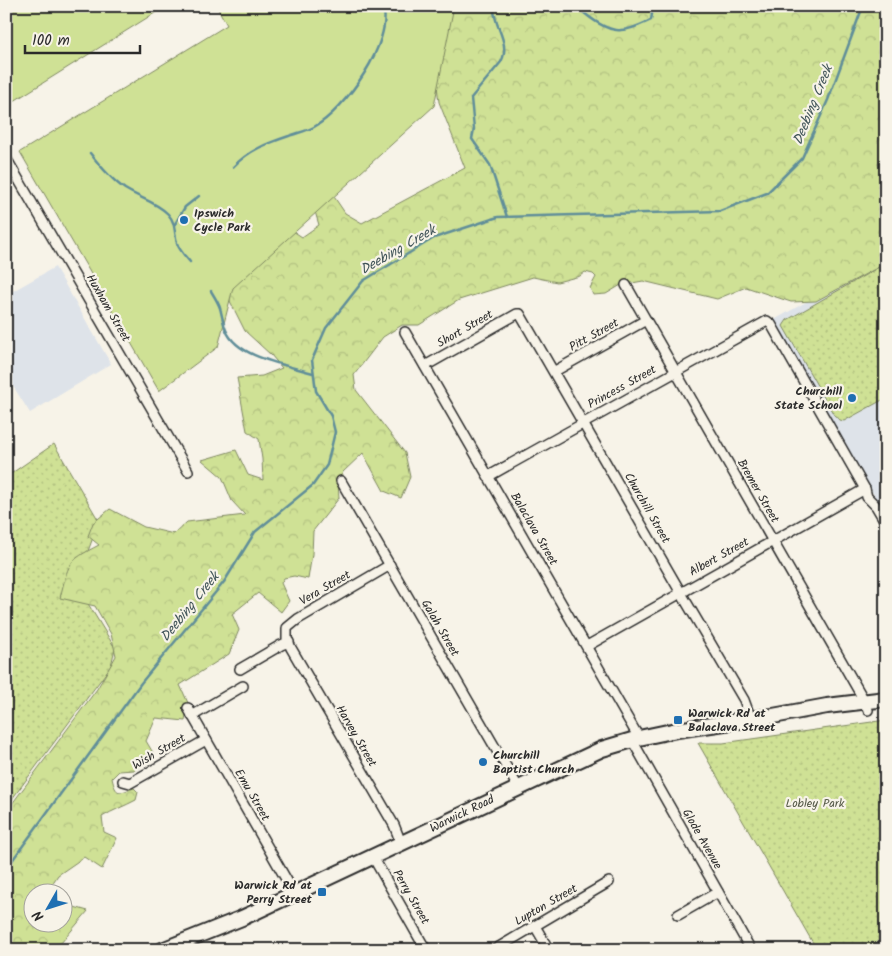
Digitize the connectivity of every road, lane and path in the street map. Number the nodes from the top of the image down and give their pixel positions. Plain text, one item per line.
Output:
1 (6, 158) edge
2 (626, 285) dead end
3 (517, 314) joint
4 (646, 320) junction
5 (406, 332) dead end
6 (425, 366) junction
7 (555, 371) junction
8 (675, 371) junction
9 (584, 422) junction
10 (188, 471) dead end
11 (489, 476) junction
12 (341, 481) dead end
13 (865, 489) junction
14 (886, 523) edge
15 (773, 541) junction
16 (390, 565) junction
17 (681, 593) junction
18 (288, 642) junction
19 (587, 646) junction
20 (240, 668) dead end
21 (244, 686) dead end
22 (886, 699) edge
23 (866, 706) junction
24 (886, 708) edge
25 (751, 720) junction
26 (636, 739) junction
27 (206, 740) junction
28 (124, 781) dead end
29 (518, 788) junction
30 (401, 844) junction
31 (374, 857) junction
32 (609, 882) dead end
33 (718, 892) junction
34 (294, 893) junction
35 (678, 915) dead end
36 (535, 926) junction
37 (162, 950) edge
38 (426, 950) edge
39 (494, 950) edge
40 (549, 950) edge
41 (751, 950) edge

1 - 10 street, Huxham Street
2 - 4 street, Bremer Street
3 - 6 street, Short Street
3 - 7 street, Churchill Street
4 - 7 street, Pitt Street
4 - 8 street, Bremer Street
5 - 6 street, Balaclava Street
6 - 11 street, Balaclava Street
7 - 9 street, Churchill Street
8 - 9 street, Princess Street
8 - 13 street, Princess Street
8 - 15 street, Bremer Street
9 - 11 street, Princess Street
9 - 17 street, Churchill Street
11 - 19 street, Balaclava Street
12 - 16 street, Galah Street
13 - 14 street
13 - 15 street, Albert Street
15 - 17 street, Albert Street
15 - 23 street, Bremer Street
16 - 18 street, Vera Street
16 - 29 street, Galah Street
17 - 19 street, Albert Street
17 - 25 street, Churchill Street
18 - 20 street
18 - 30 street, Harvey Street
19 - 26 street, Balaclava Street
21 - 27 street, Emu Street
22 - 23 main road, Warwick Road
23 - 24 main road, Warwick Road
23 - 25 main road, Warwick Road
25 - 26 main road, Warwick Road
26 - 29 main road, Warwick Road
26 - 33 street, Glode Avenue
27 - 28 street, Wish Street
27 - 34 street, Emu Street
29 - 30 main road, Warwick Road
30 - 31 main road, Warwick Road
31 - 34 main road, Warwick Road
31 - 38 street, Perry Street
32 - 36 street, Lupton Street
33 - 35 street
33 - 41 street, Glode Avenue
34 - 37 main road, Warwick Road
36 - 39 street, Lupton Street
36 - 40 street

